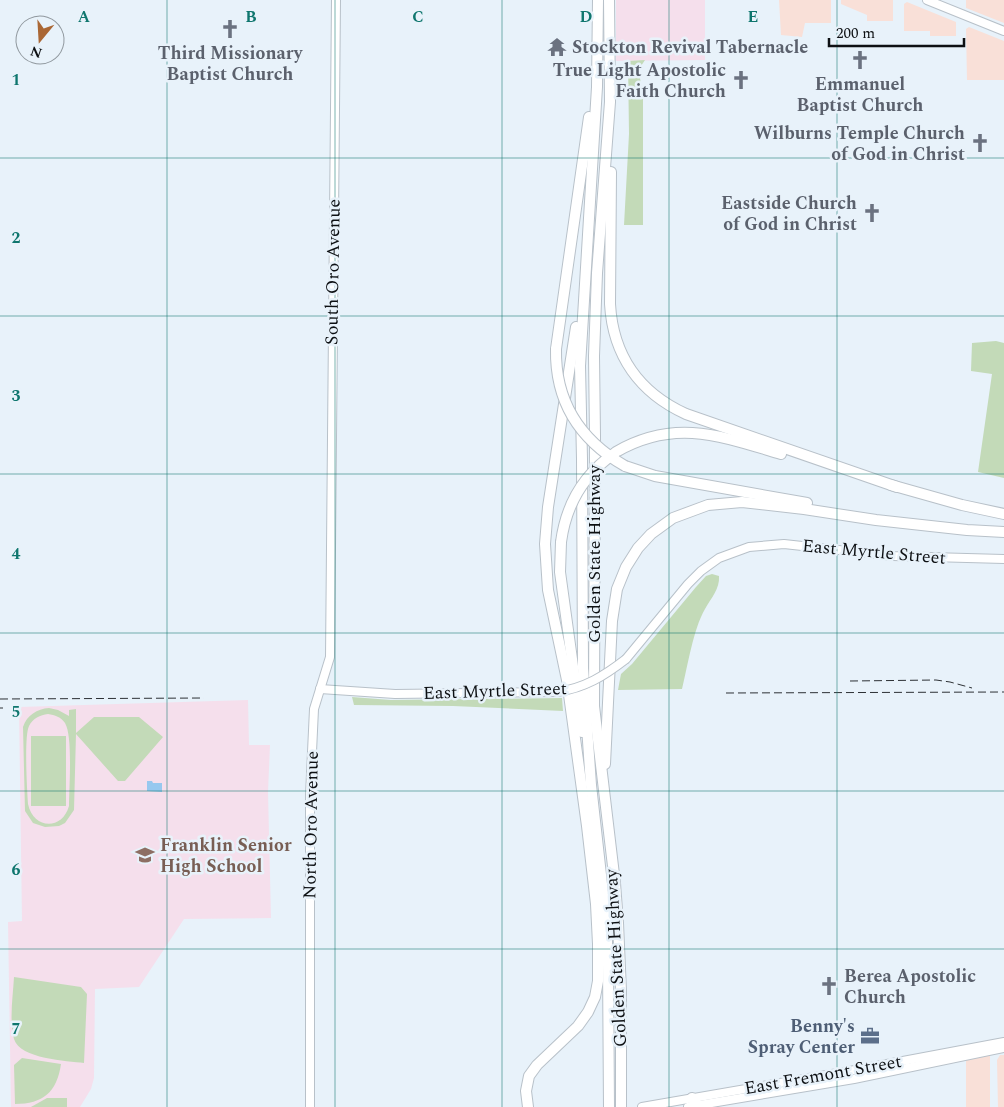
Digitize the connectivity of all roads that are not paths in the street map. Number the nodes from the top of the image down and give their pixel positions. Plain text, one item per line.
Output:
1 (336, 0) edge
2 (609, 0) edge
3 (927, 0) edge
4 (598, 5) edge
5 (1004, 31) edge
6 (610, 102) junction
7 (583, 306) junction
8 (897, 486) junction
9 (1004, 514) edge
10 (918, 524) junction
11 (1003, 532) edge
12 (331, 545) joint
13 (1004, 559) edge
14 (320, 689) junction
15 (590, 759) junction
16 (603, 790) junction
17 (1004, 1042) edge
18 (1004, 1048) edge
19 (814, 1082) junction
20 (621, 1086) junction
21 (693, 1105) edge
22 (310, 1107) edge
23 (528, 1107) edge
24 (609, 1107) edge
25 (621, 1107) edge
26 (626, 1107) edge
27 (642, 1107) edge

1 - 12 street, South Oro Avenue
2 - 6 highway, Golden State Highway
3 - 5 street
4 - 7 highway, Golden State Highway
4 - 10 highway, bridge
6 - 8 highway
6 - 16 highway, Golden State Highway
7 - 15 highway, Golden State Highway
7 - 23 highway
8 - 9 highway
8 - 15 highway, bridge
10 - 11 highway
10 - 16 highway
12 - 14 street, North Oro Avenue
13 - 14 street, East Myrtle Street, bridge
14 - 22 street, North Oro Avenue
15 - 24 highway, Golden State Highway
16 - 20 highway, Golden State Highway
17 - 19 street, East Fremont Street
18 - 19 street, East Fremont Street
19 - 21 street, East Fremont Street
20 - 25 highway, Golden State Highway
20 - 26 highway
21 - 27 street, East Fremont Street

